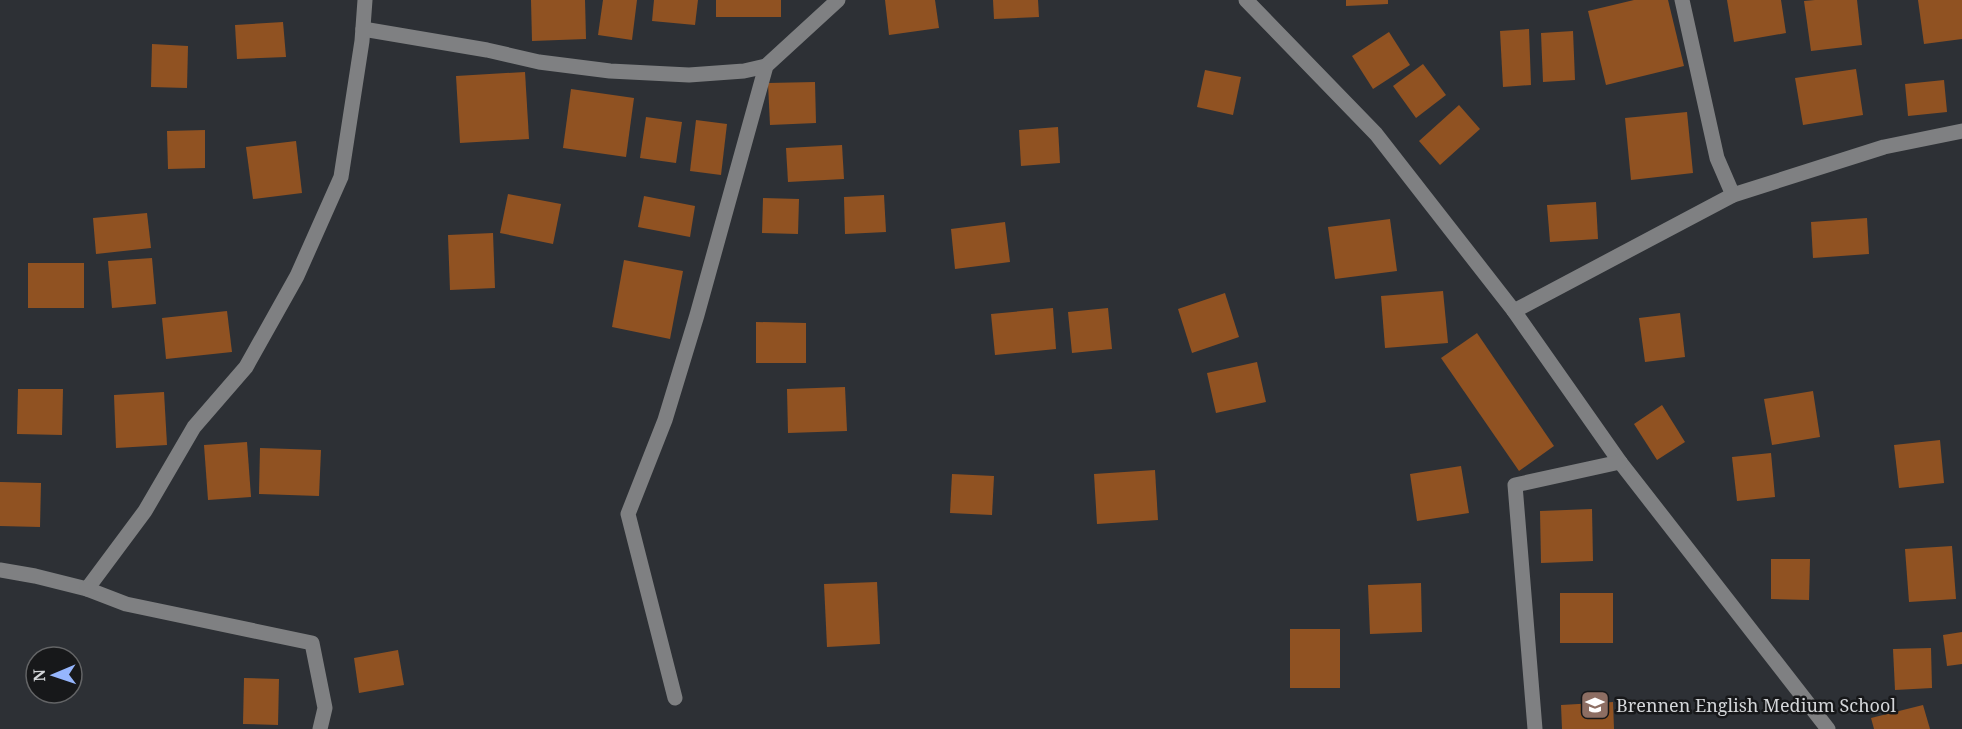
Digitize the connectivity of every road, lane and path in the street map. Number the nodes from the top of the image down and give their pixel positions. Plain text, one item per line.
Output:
1 (365, 0) edge
2 (837, 0) edge
3 (1246, 0) edge
4 (1682, 0) edge
5 (363, 29) junction
6 (766, 66) junction
7 (1962, 131) edge
8 (1733, 195) junction
9 (1514, 310) junction
10 (1620, 462) junction
11 (0, 570) edge
12 (87, 589) junction
13 (675, 698) dead end
14 (320, 729) edge
15 (1535, 729) edge
16 (1828, 729) edge

1 - 5 street
2 - 6 street
3 - 9 street
4 - 8 street
5 - 6 street
5 - 12 street
6 - 13 street
7 - 8 street
8 - 9 street
9 - 10 street
10 - 15 street
10 - 16 street
11 - 12 street
12 - 14 street

